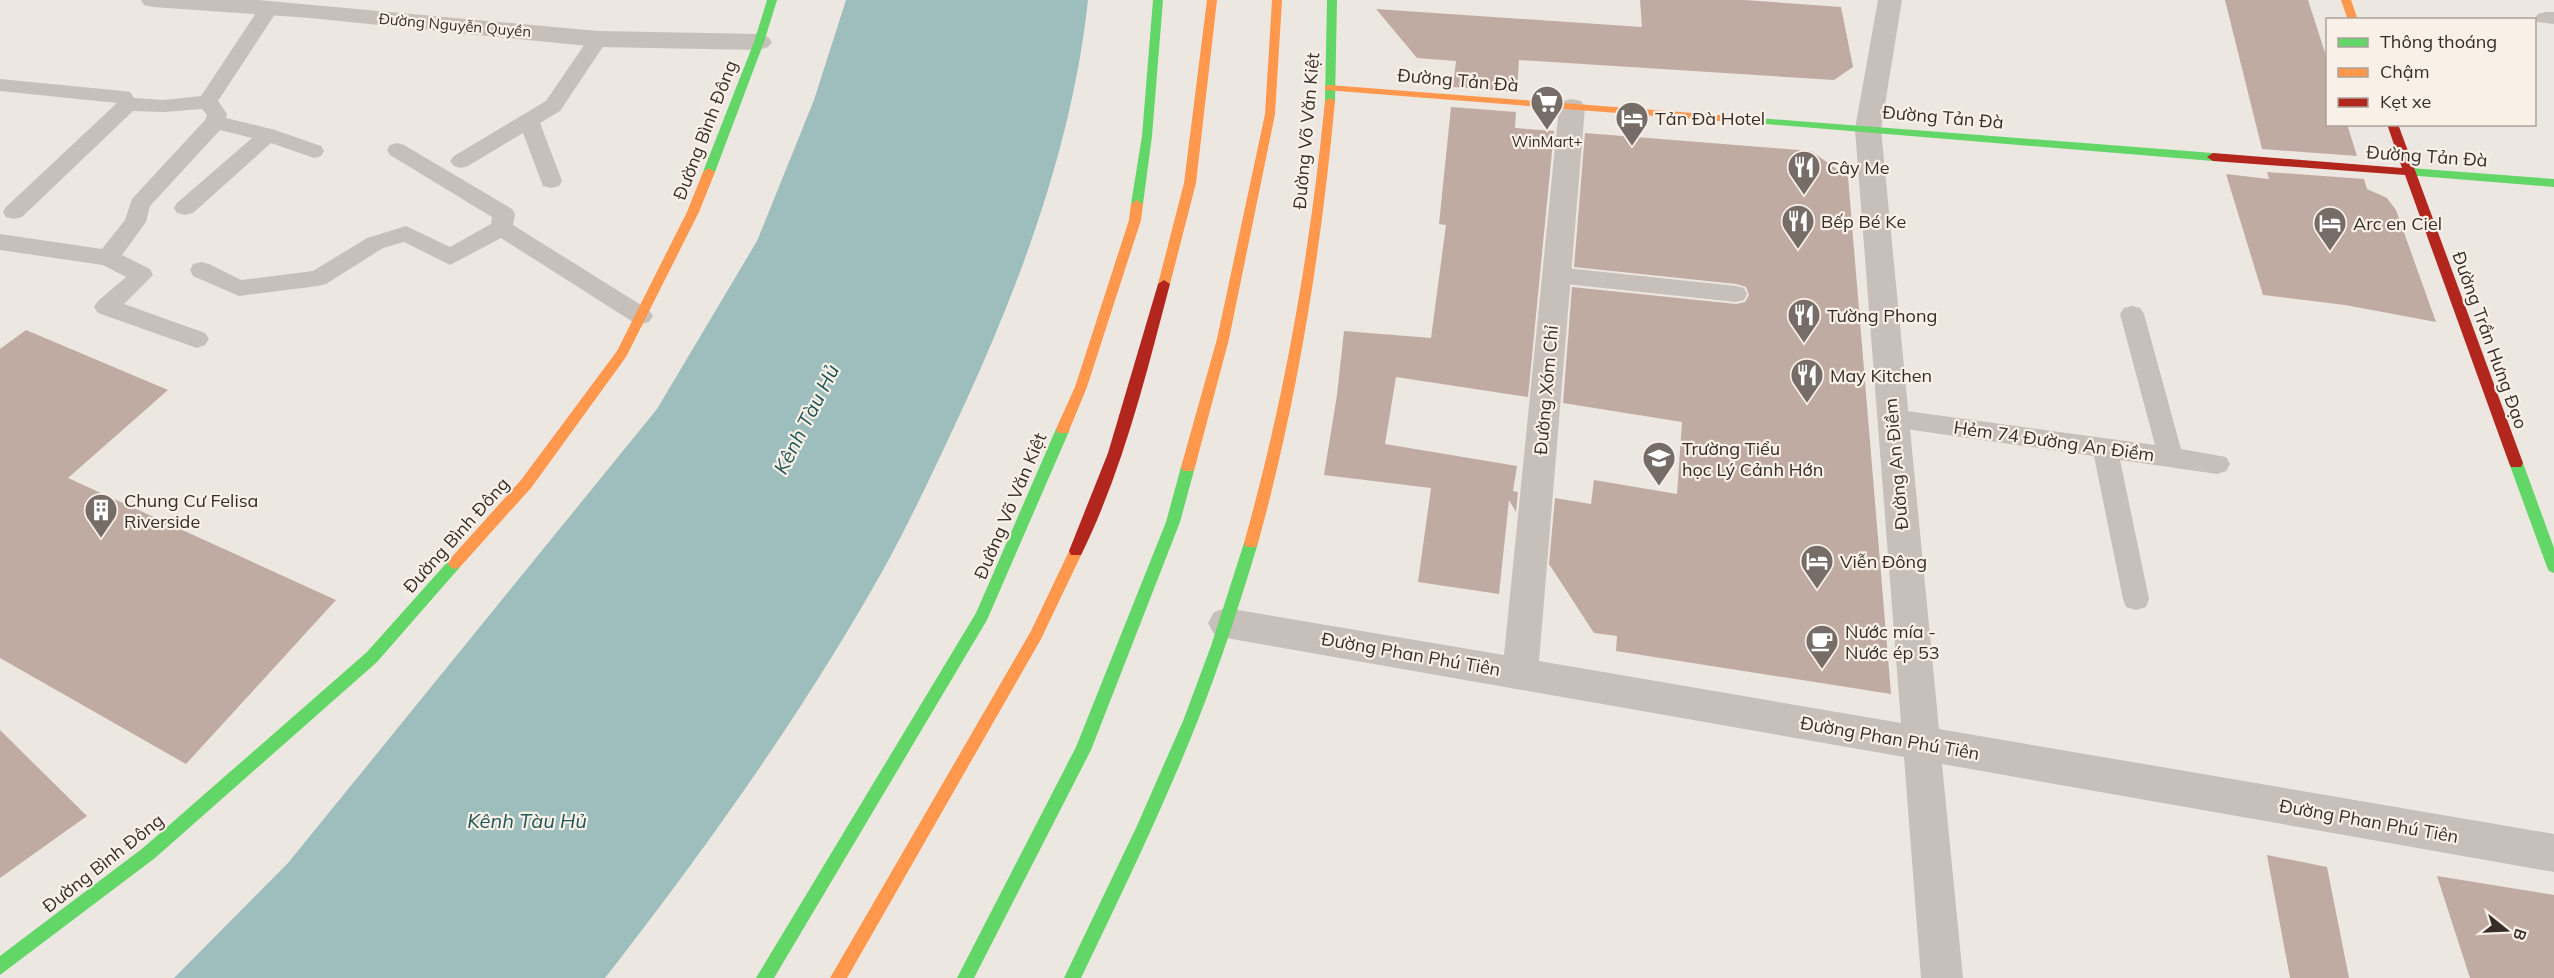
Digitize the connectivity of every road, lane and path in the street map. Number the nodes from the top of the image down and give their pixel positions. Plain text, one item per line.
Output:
1 (153, 0) edge
2 (772, 0) edge
3 (1158, 0) edge
4 (1212, 0) edge
5 (1277, 0) edge
6 (1332, 0) edge
7 (1890, 0) edge
8 (2346, 0) edge
9 (314, 6) edge
10 (268, 8) junction
11 (2352, 18) edge
12 (598, 39) junction
13 (759, 42) junction
14 (0, 86) edge
15 (1329, 88) junction
16 (128, 104) junction
17 (1572, 107) junction
18 (211, 112) junction
19 (529, 120) junction
20 (2393, 126) edge
21 (1868, 129) junction
22 (267, 135) junction
23 (397, 150) dead end
24 (314, 151) dead end
25 (461, 160) dead end
26 (2409, 172) junction
27 (551, 181) dead end
28 (2554, 183) edge
29 (185, 208) dead end
30 (14, 212) dead end
31 (501, 228) junction
32 (0, 242) edge
33 (108, 258) junction
34 (201, 270) dead end
35 (1556, 275) junction
36 (1736, 294) dead end
37 (2132, 314) dead end
38 (641, 316) junction
39 (197, 339) dead end
40 (1892, 418) junction
41 (2104, 448) junction
42 (2171, 457) junction
43 (2217, 464) dead end
44 (2554, 567) edge
45 (2136, 599) dead end
46 (1226, 623) junction
47 (1520, 673) junction
48 (1921, 744) junction
49 (2554, 854) edge
50 (0, 967) edge
51 (764, 978) edge
52 (838, 978) edge
53 (965, 978) edge
54 (1072, 978) edge
55 (1942, 978) edge

1 - 10 street, Đường Nguyễn Quyền
2 - 13 main road, Đường Bình Đông
3 - 51 main road, Đường Võ Văn Kiệt
4 - 52 main road
5 - 53 main road, Đường Võ Văn Kiệt
6 - 15 main road, Đường Võ Văn Kiệt
7 - 21 street, Đường An Điềm
8 - 11 main road
9 - 10 street, Đường Nguyễn Quyền
9 - 12 street, Đường Nguyễn Quyền
10 - 18 lane
12 - 13 street, Đường Nguyễn Quyền
12 - 19 lane
13 - 38 main road, Đường Bình Đông
14 - 16 lane
15 - 17 main road, Đường Tản Đà
15 - 46 main road, Đường Võ Văn Kiệt
16 - 18 lane
16 - 30 lane
17 - 21 main road, Đường Tản Đà
17 - 35 street, Đường Xóm Chỉ
18 - 22 lane
18 - 33 lane
19 - 25 lane
19 - 27 lane
20 - 26 main road, Đường Trần Hưng Đạo
21 - 26 main road, Đường Tản Đà
21 - 40 street, Đường An Điềm
22 - 24 lane
22 - 29 lane
23 - 31 lane
26 - 28 main road, Đường Tản Đà
26 - 44 main road, Đường Trần Hưng Đạo
31 - 34 lane
31 - 38 lane
32 - 33 lane
33 - 39 lane
35 - 36 lane
35 - 47 street, Đường Xóm Chỉ
37 - 42 lane
38 - 50 main road, Đường Bình Đông
40 - 41 lane, Hẻm 74 Đường An Điềm
40 - 48 street, Đường An Điềm
41 - 42 lane, Hẻm 74 Đường An Điềm
41 - 45 lane
42 - 43 lane, Hẻm 74 Đường An Điềm
46 - 47 street, Đường Phan Phú Tiên
46 - 54 main road, Đường Võ Văn Kiệt
47 - 48 street, Đường Phan Phú Tiên
48 - 49 street, Đường Phan Phú Tiên
48 - 55 street, Đường An Điềm

